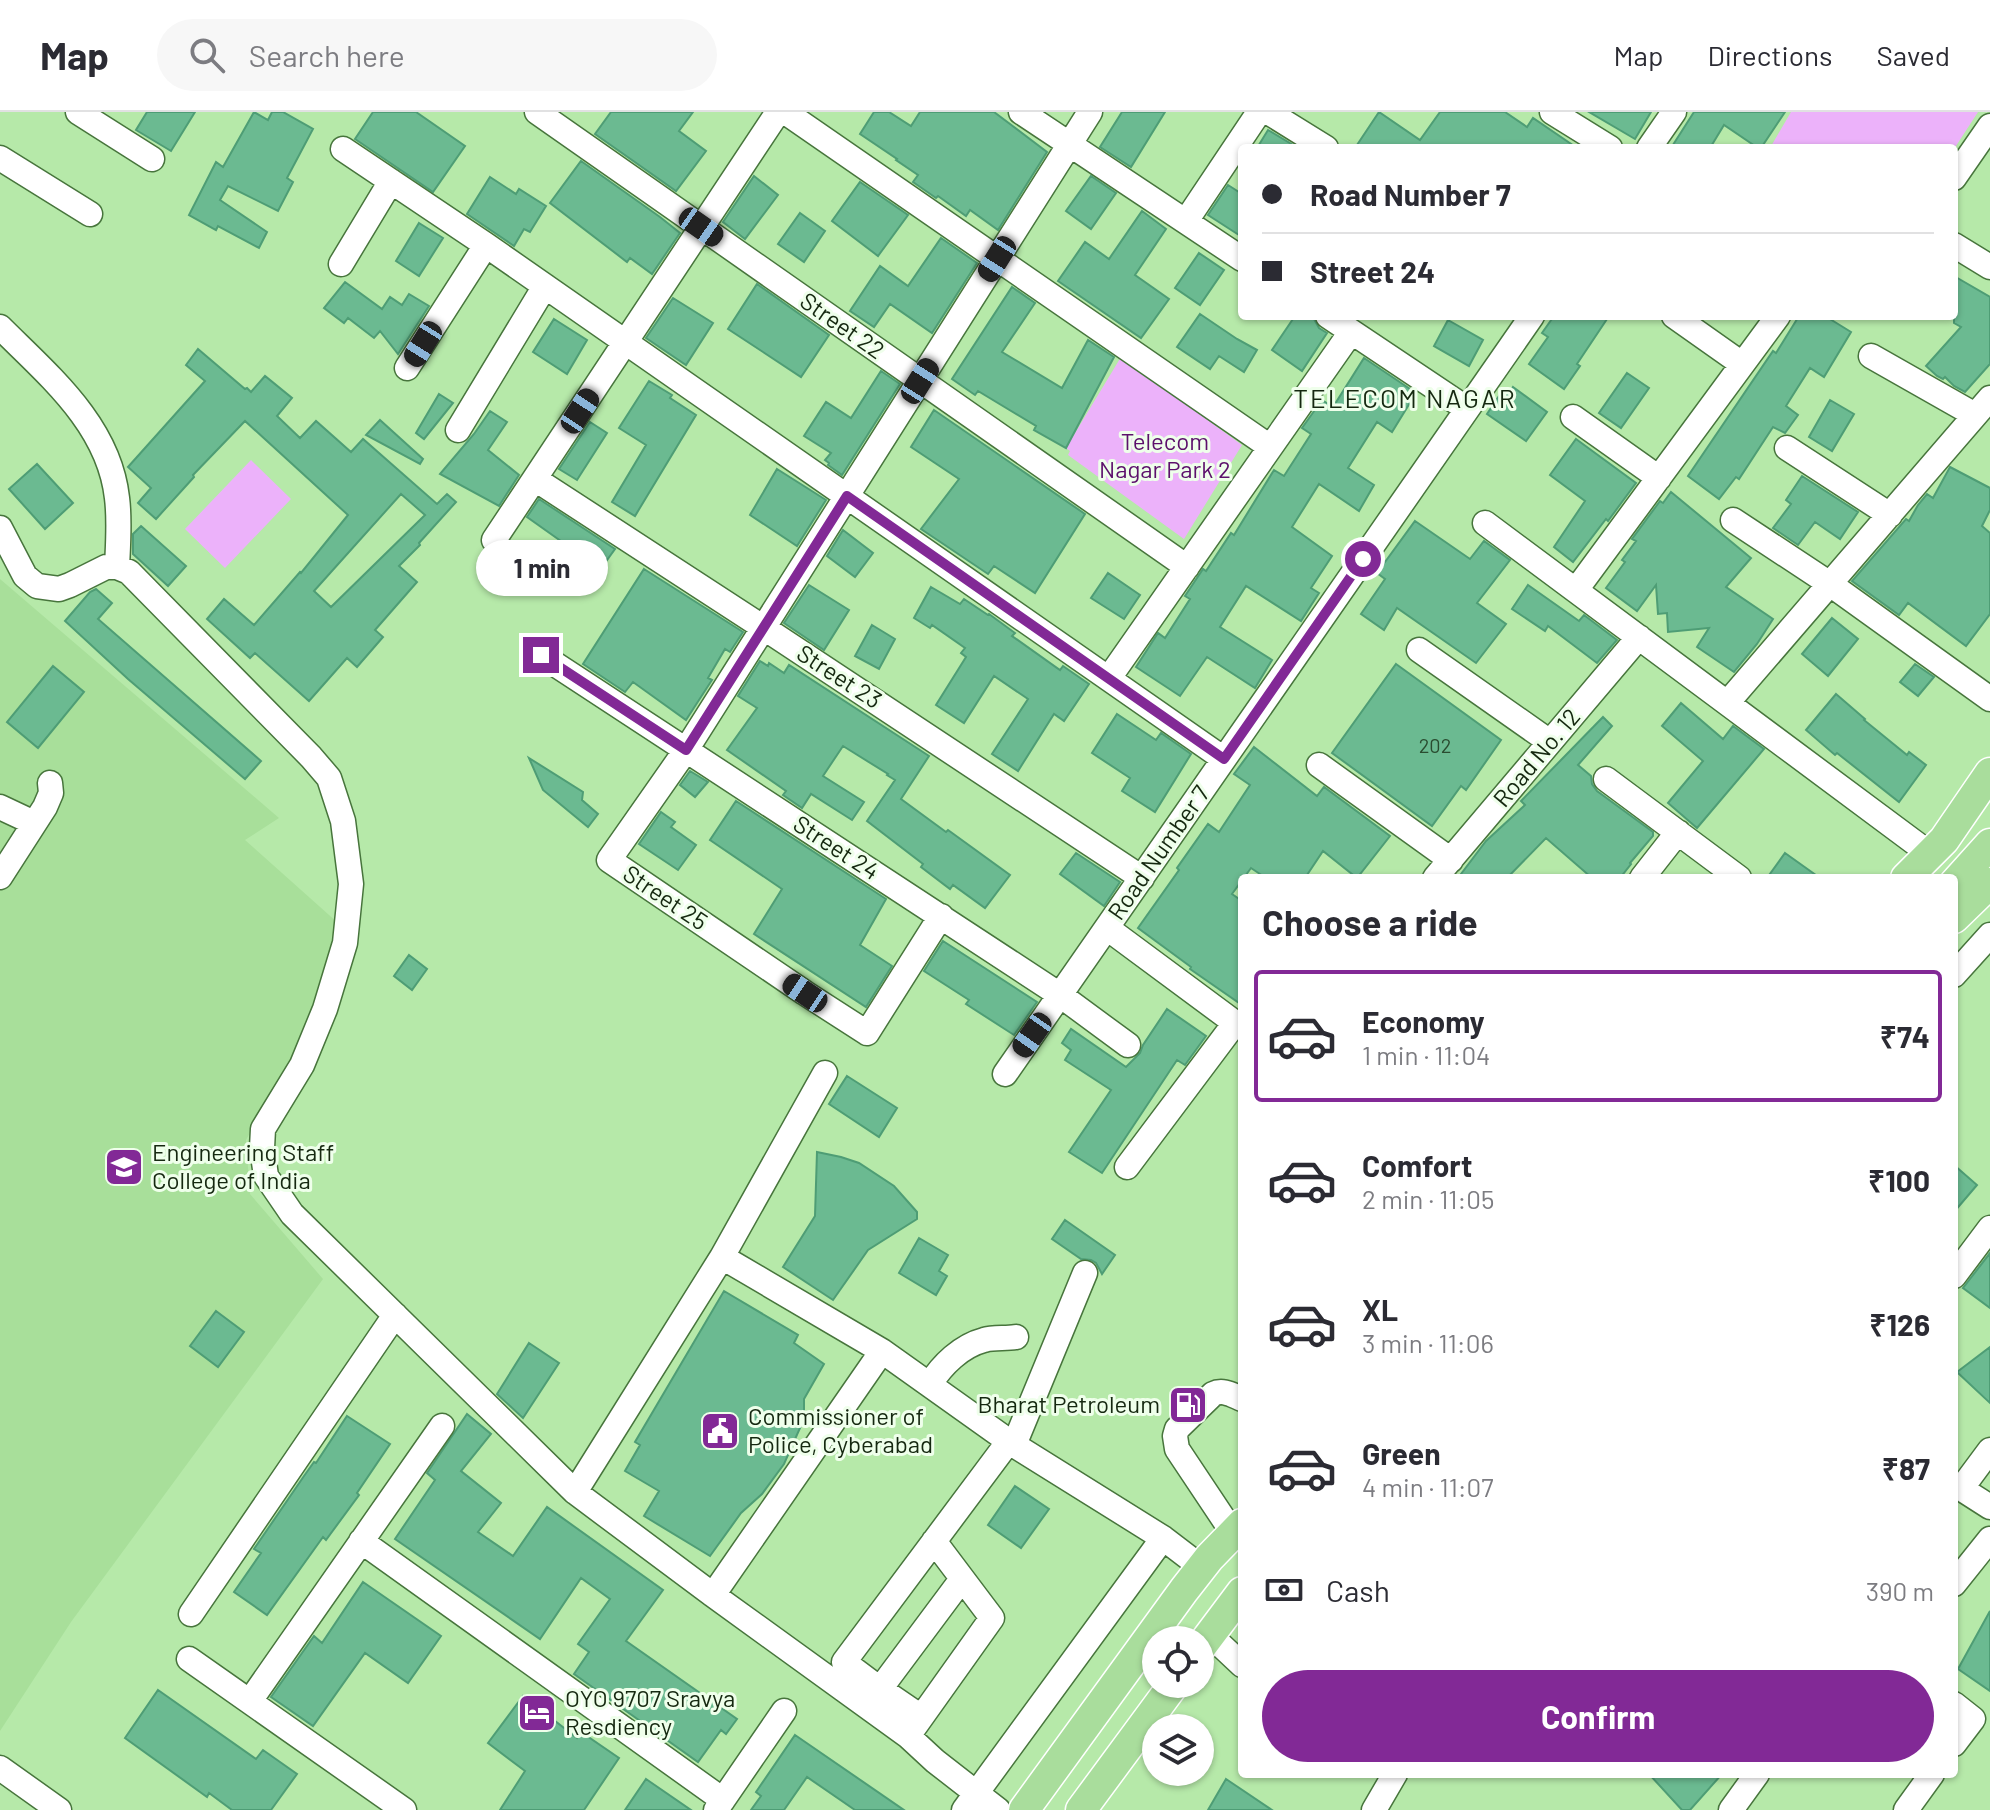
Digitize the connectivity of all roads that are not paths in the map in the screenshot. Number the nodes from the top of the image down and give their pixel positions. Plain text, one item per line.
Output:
1 (78, 112) edge
2 (537, 112) edge
3 (778, 112) edge
4 (785, 112) edge
5 (1021, 112) edge
6 (1090, 112) edge
7 (1259, 112) edge
8 (1268, 112) edge
9 (1552, 112) edge
10 (1674, 112) edge
11 (1990, 126) edge
12 (1069, 144) junction
13 (1320, 144) edge
14 (1604, 144) edge
15 (1652, 144) edge
16 (343, 149) dead end
17 (0, 158) edge
18 (152, 159) dead end
19 (1958, 172) edge
20 (391, 181) junction
21 (90, 214) dead end
22 (1186, 221) junction
23 (701, 227) junction
24 (486, 245) junction
25 (1958, 247) edge
26 (1238, 256) edge
27 (997, 259) junction
28 (341, 264) dead end
29 (1990, 267) edge
30 (545, 286) junction
31 (1334, 320) edge
32 (1529, 320) edge
33 (1680, 320) edge
34 (1775, 320) edge
35 (0, 327) edge
36 (1351, 332) junction
37 (625, 342) junction
38 (1871, 356) dead end
39 (1742, 364) junction
40 (407, 368) dead end
41 (920, 381) junction
42 (1983, 406) edge
43 (1467, 409) junction
44 (1573, 417) dead end
45 (458, 430) dead end
46 (1270, 447) junction
47 (1787, 448) dead end
48 (1659, 478) junction
49 (535, 479) junction
50 (847, 496) junction
51 (1890, 515) junction
52 (1733, 520) dead end
53 (1485, 523) dead end
54 (0, 528) edge
55 (494, 540) dead end
56 (117, 567) junction
57 (1187, 567) junction
58 (1830, 584) junction
59 (1576, 590) junction
60 (764, 628) junction
61 (1639, 637) junction
62 (1419, 650) dead end
63 (541, 655) dead end
64 (1109, 678) junction
65 (1990, 699) edge
66 (1728, 702) junction
67 (1550, 742) junction
68 (686, 750) junction
69 (1224, 759) junction
70 (1319, 765) dead end
71 (1990, 773) edge
72 (1606, 779) dead end
73 (50, 783) dead end
74 (1990, 798) edge
75 (0, 807) edge
76 (34, 823) junction
77 (1678, 832) junction
78 (1990, 844) edge
79 (1937, 847) junction
80 (1443, 869) edge
81 (1645, 874) edge
82 (1734, 874) edge
83 (1910, 874) edge
84 (0, 877) edge
85 (1142, 878) junction
86 (1958, 880) edge
87 (1990, 883) edge
88 (1958, 914) edge
89 (941, 916) junction
90 (1107, 928) junction
91 (1990, 935) edge
92 (1958, 971) edge
93 (1060, 995) junction
94 (1238, 1026) edge
95 (1128, 1045) dead end
96 (825, 1073) dead end
97 (1005, 1074) dead end
98 (1127, 1167) dead end
99 (1990, 1228) edge
100 (722, 1257) junction
101 (1958, 1271) edge
102 (1085, 1273) dead end
103 (395, 1315) junction
104 (1016, 1337) dead end
105 (882, 1351) junction
106 (930, 1384) junction
107 (1238, 1397) edge
108 (442, 1426) dead end
109 (1012, 1443) junction
110 (1990, 1450) edge
111 (1958, 1485) edge
112 (1958, 1487) edge
113 (575, 1492) junction
114 (1990, 1507) edge
115 (1237, 1529) edge
116 (1163, 1538) junction
117 (1990, 1539) edge
118 (361, 1541) junction
119 (934, 1541) junction
120 (1201, 1567) junction
121 (962, 1579) junction
122 (1958, 1579) edge
123 (713, 1595) junction
124 (1238, 1597) edge
125 (191, 1614) dead end
126 (1214, 1630) edge
127 (1214, 1648) edge
128 (189, 1659) dead end
129 (1238, 1663) edge
130 (880, 1689) junction
131 (1164, 1698) edge
132 (250, 1701) junction
133 (784, 1711) dead end
134 (1972, 1718) edge
135 (914, 1726) junction
136 (1958, 1738) edge
137 (0, 1768) edge
138 (1393, 1778) edge
139 (1754, 1778) edge
140 (1929, 1778) edge
141 (971, 1802) edge
142 (720, 1805) edge
143 (59, 1810) edge
144 (404, 1810) edge
145 (998, 1810) edge
146 (1024, 1810) edge
147 (1081, 1810) edge
148 (1374, 1810) edge
149 (1731, 1810) edge
150 (1906, 1810) edge

1 - 18 street
2 - 23 street, Street 22
3 - 23 street
4 - 27 street
5 - 12 street
6 - 12 street, Street 25
7 - 22 street
8 - 13 street
9 - 14 street
10 - 15 street
11 - 19 street
12 - 22 street
12 - 27 street, Street 25
16 - 20 street
17 - 21 street
20 - 24 street
20 - 28 street
22 - 26 street
23 - 37 street
23 - 41 street, Street 22
24 - 30 street
24 - 40 street
25 - 29 street
27 - 41 street, Street 25
27 - 46 street
30 - 37 street
30 - 45 street
31 - 36 street
32 - 43 street, Road Number 7
33 - 39 street
34 - 39 street
35 - 56 street
36 - 43 street
36 - 46 street
37 - 49 street
37 - 50 street
38 - 42 street
39 - 48 street
41 - 50 street, Street 25
41 - 57 street, Street 22
42 - 51 street
43 - 69 street, Road Number 7
44 - 48 street
46 - 57 street
47 - 51 street
48 - 59 street
49 - 55 street
49 - 60 street, Street 23
50 - 60 street, Street 25
50 - 64 street
51 - 58 street
52 - 58 street
53 - 59 street
54 - 56 street
56 - 103 street
57 - 64 street
58 - 65 street
58 - 66 street
59 - 61 street
60 - 68 street, Street 25
60 - 85 street, Street 23
61 - 66 street
61 - 67 street, Road No. 12
62 - 67 street
63 - 68 street, Street 24
64 - 69 street
66 - 79 street
67 - 80 street, Road No. 12
68 - 89 street, Street 24
68 - 89 street, Street 25
69 - 85 street, Road Number 7
70 - 80 street
71 - 79 main road
72 - 77 street
73 - 76 street
74 - 79 main road
75 - 76 street
76 - 84 street
77 - 81 street
77 - 82 street
78 - 86 main road
79 - 83 main road
85 - 90 street, Road Number 7
87 - 88 main road
89 - 93 street, Street 24
90 - 93 street, Road Number 7
90 - 94 street
91 - 92 street
93 - 95 street, Street 24
93 - 97 street, Road Number 7
94 - 98 street
96 - 100 street
99 - 101 street
100 - 105 street
100 - 113 street
102 - 109 street
103 - 113 street
103 - 125 street
104 - 106 street
105 - 106 street
105 - 123 street
106 - 109 street
107 - 115 street
108 - 118 street
109 - 116 street
109 - 119 street
110 - 111 street
112 - 114 street
113 - 123 street
115 - 120 main road
116 - 120 street
116 - 141 street
117 - 122 street
118 - 132 street
118 - 142 street
119 - 121 street
119 - 130 street
120 - 146 main road
121 - 130 street
121 - 135 street
123 - 135 street
124 - 126 main road
127 - 129 street
128 - 132 street
130 - 135 street
131 - 147 main road
132 - 144 street
133 - 142 street
134 - 136 street
135 - 141 street
137 - 143 street
138 - 148 street
139 - 149 street
140 - 150 street
141 - 145 street

